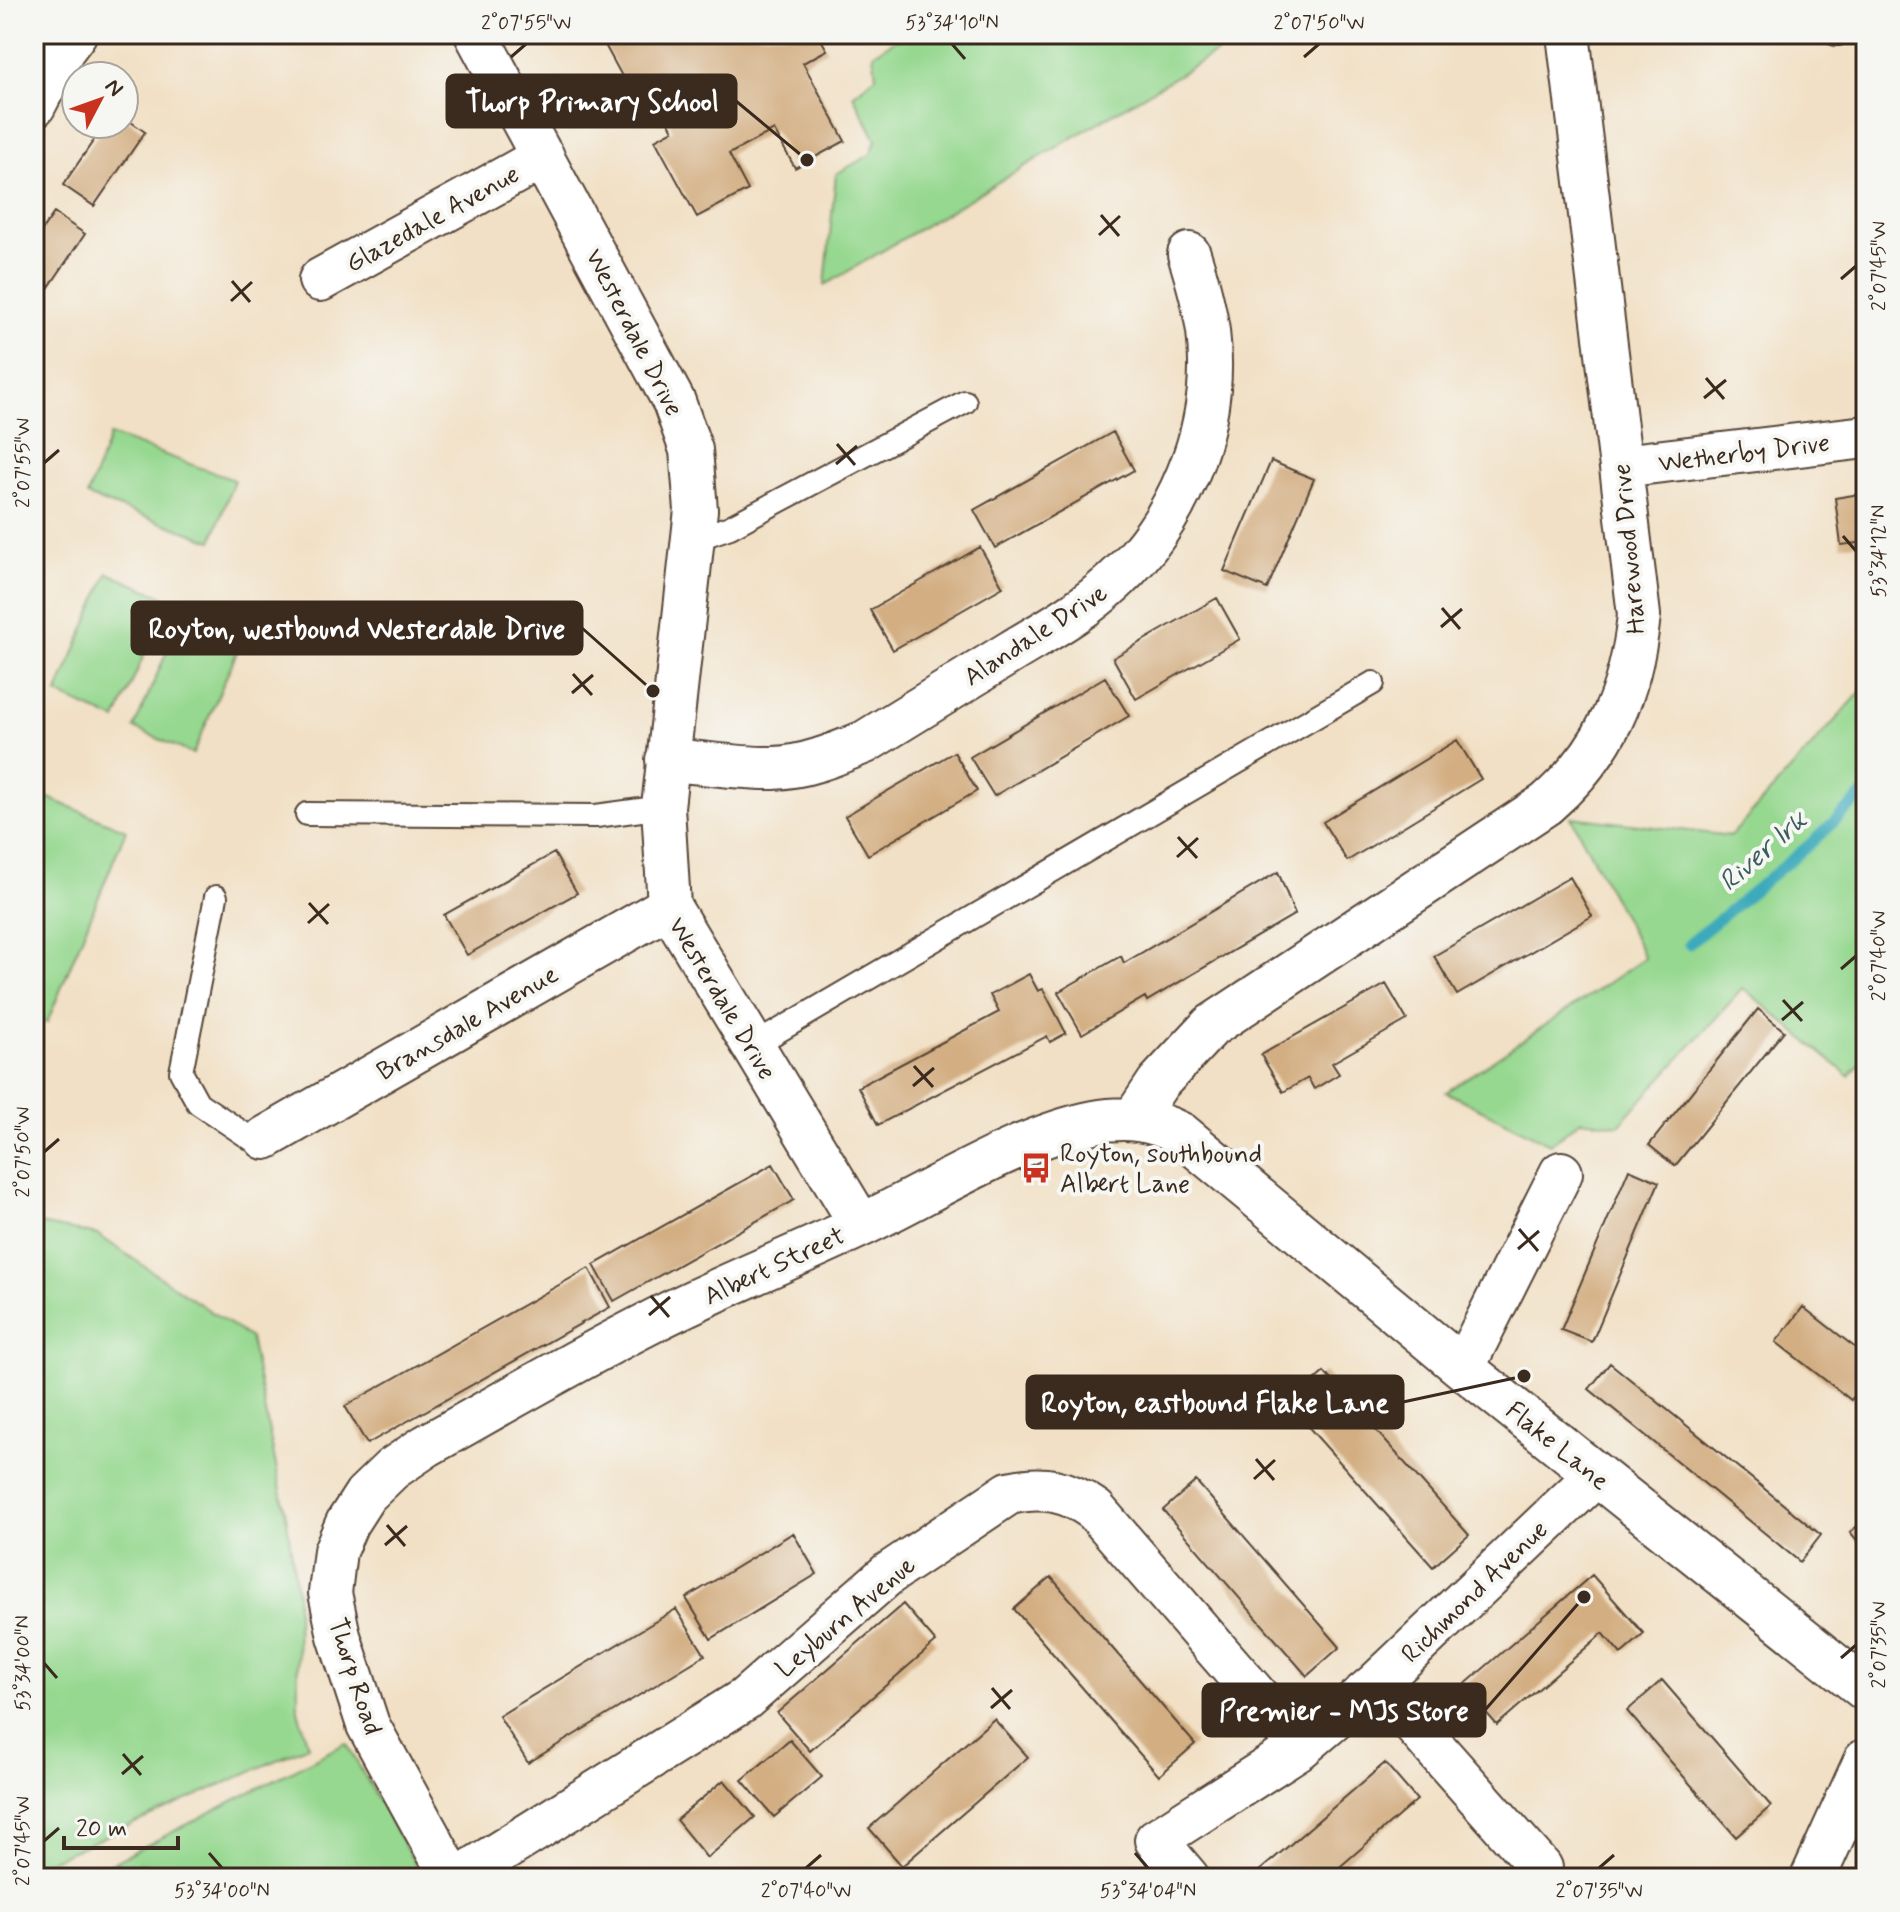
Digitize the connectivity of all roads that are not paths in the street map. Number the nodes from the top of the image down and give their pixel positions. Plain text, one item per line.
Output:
1 (75, 34) edge
2 (476, 34) edge
3 (1568, 34) edge
4 (34, 106) edge
5 (543, 157) junction
6 (1189, 254) dead end
7 (320, 280) dead end
8 (965, 402) dead end
9 (1866, 437) edge
10 (1621, 466) junction
11 (693, 540) junction
12 (1373, 683) dead end
13 (667, 760) junction
14 (663, 807) junction
15 (307, 814) dead end
16 (216, 897) dead end
17 (669, 906) junction
18 (751, 1047) junction
19 (1134, 1119) junction
20 (265, 1138) joint
21 (1561, 1173) dead end
22 (861, 1225) junction
23 (1463, 1368) junction
24 (1596, 1475) junction
25 (335, 1551) joint
26 (1377, 1683) junction
27 (1866, 1690) edge
28 (1301, 1747) junction
29 (1866, 1761) edge
30 (1541, 1868) dead end
31 (452, 1878) edge
32 (459, 1878) edge
33 (1188, 1878) edge
34 (1813, 1878) edge

1 - 4 street
2 - 5 street, Westerdale Drive
3 - 10 street, Harewood Drive
5 - 7 street, Glazedale Avenue
5 - 11 street, Westerdale Drive
6 - 13 street, Alandale Drive
8 - 11 lane
9 - 10 street, Wetherby Drive
10 - 19 street, Harewood Drive
11 - 13 street, Westerdale Drive
12 - 18 lane
13 - 14 street, Westerdale Drive
14 - 15 lane
14 - 17 street, Westerdale Drive
16 - 20 lane
17 - 18 street, Westerdale Drive
17 - 20 street, Bransdale Avenue
18 - 22 street, Westerdale Drive
19 - 22 street, Albert Street
19 - 23 street, Flake Lane
21 - 23 street
22 - 25 street, Albert Street
23 - 24 street, Flake Lane
24 - 26 street, Richmond Avenue
24 - 27 street, Flake Lane
25 - 31 street, Thorp Road
26 - 28 street, Richmond Avenue
26 - 30 street
28 - 32 street, Leyburn Avenue
28 - 33 street, Richmond Avenue
29 - 34 street

